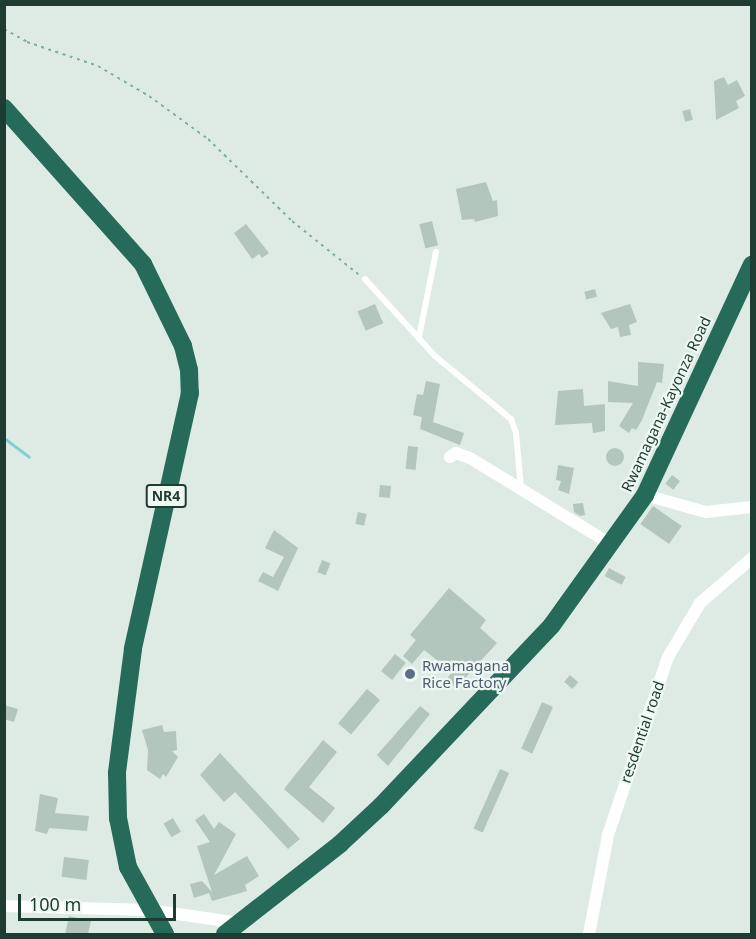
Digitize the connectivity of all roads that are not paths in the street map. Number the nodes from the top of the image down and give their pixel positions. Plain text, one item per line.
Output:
1 (4, 108) edge
2 (436, 252) dead end
3 (752, 266) edge
4 (365, 279) road end
5 (420, 337) junction
6 (450, 457) dead end
7 (521, 488) junction
8 (645, 495) junction
9 (752, 507) edge
10 (612, 545) junction
11 (752, 558) edge
12 (4, 906) edge
13 (150, 910) junction
14 (232, 929) edge
15 (165, 934) edge
16 (589, 934) edge

1 - 13 highway, NR4
2 - 5 lane
3 - 8 highway, Rwamagana-Kayonza Road
4 - 5 lane
5 - 7 lane
6 - 7 street
7 - 10 street
8 - 9 street
8 - 10 highway, Rwamagana-Kayonza Road
10 - 14 highway, Rwamagana-Kayonza Road
11 - 16 street, resdential road
12 - 13 street
13 - 14 street
13 - 15 highway, NR4

